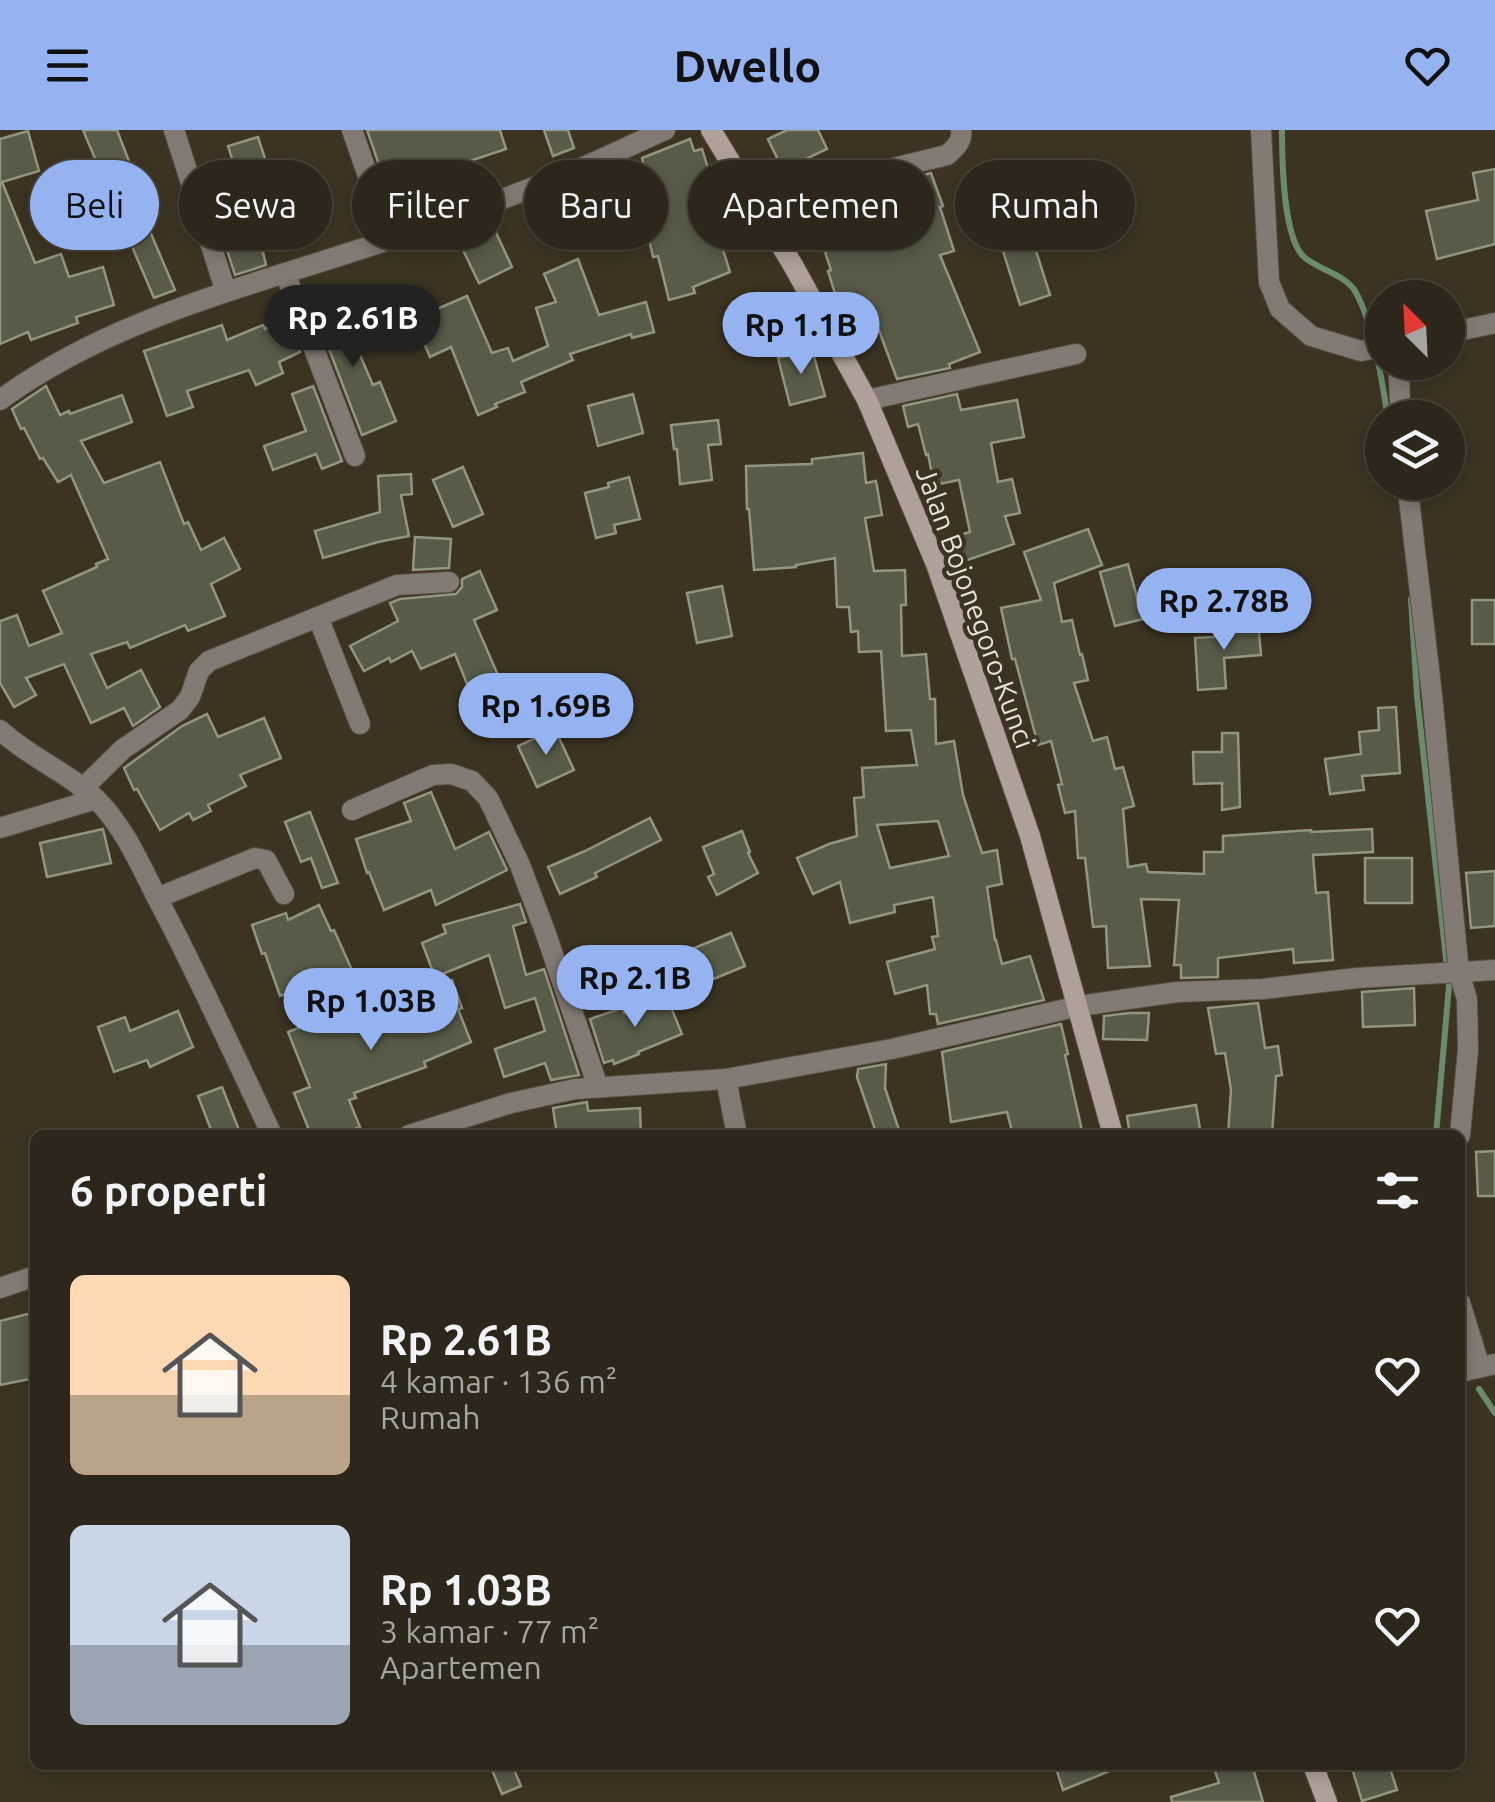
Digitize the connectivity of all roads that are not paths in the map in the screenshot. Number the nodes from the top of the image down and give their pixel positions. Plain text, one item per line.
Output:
1 (174, 130) edge
2 (352, 130) edge
3 (665, 130) edge
4 (710, 130) edge
5 (962, 130) edge
6 (1261, 130) edge
7 (362, 160) edge
8 (729, 160) edge
9 (923, 160) edge
10 (504, 198) edge
11 (356, 250) edge
12 (782, 250) edge
13 (286, 273) junction
14 (226, 292) junction
15 (1495, 323) edge
16 (1465, 330) edge
17 (1365, 348) edge
18 (1076, 354) dead end
19 (0, 400) edge
20 (867, 400) junction
21 (355, 456) dead end
22 (1409, 500) edge
23 (449, 582) dead end
24 (318, 616) junction
25 (360, 724) dead end
26 (0, 730) edge
27 (89, 794) junction
28 (352, 810) dead end
29 (0, 828) edge
30 (284, 894) dead end
31 (157, 898) junction
32 (1495, 970) edge
33 (1456, 973) junction
34 (1079, 1006) junction
35 (726, 1080) junction
36 (598, 1087) junction
37 (270, 1130) edge
38 (425, 1130) edge
39 (735, 1130) edge
40 (1113, 1130) edge
41 (1460, 1130) edge
42 (30, 1278) edge
43 (0, 1288) edge
44 (1465, 1327) edge
45 (1474, 1369) edge
46 (1315, 1770) edge
47 (1327, 1802) edge

1 - 14 street
2 - 7 street
3 - 10 street
4 - 8 main road, Jalan Bojonegoro-Kunci
5 - 9 street
6 - 17 street
11 - 13 street
12 - 20 main road, Jalan Bojonegoro-Kunci
13 - 14 street
13 - 21 street
14 - 19 street
15 - 16 street
18 - 20 street
20 - 34 main road, Jalan Bojonegoro-Kunci
22 - 33 street
23 - 24 street
24 - 25 street
24 - 27 street
26 - 27 street
27 - 29 street
27 - 31 street
28 - 36 street
30 - 31 street
31 - 37 street
32 - 33 street
33 - 34 street
33 - 41 street
34 - 35 street
34 - 40 main road, Jalan Bojonegoro-Kunci
35 - 36 street
35 - 39 street
36 - 38 street
42 - 43 street
44 - 45 street
46 - 47 main road

